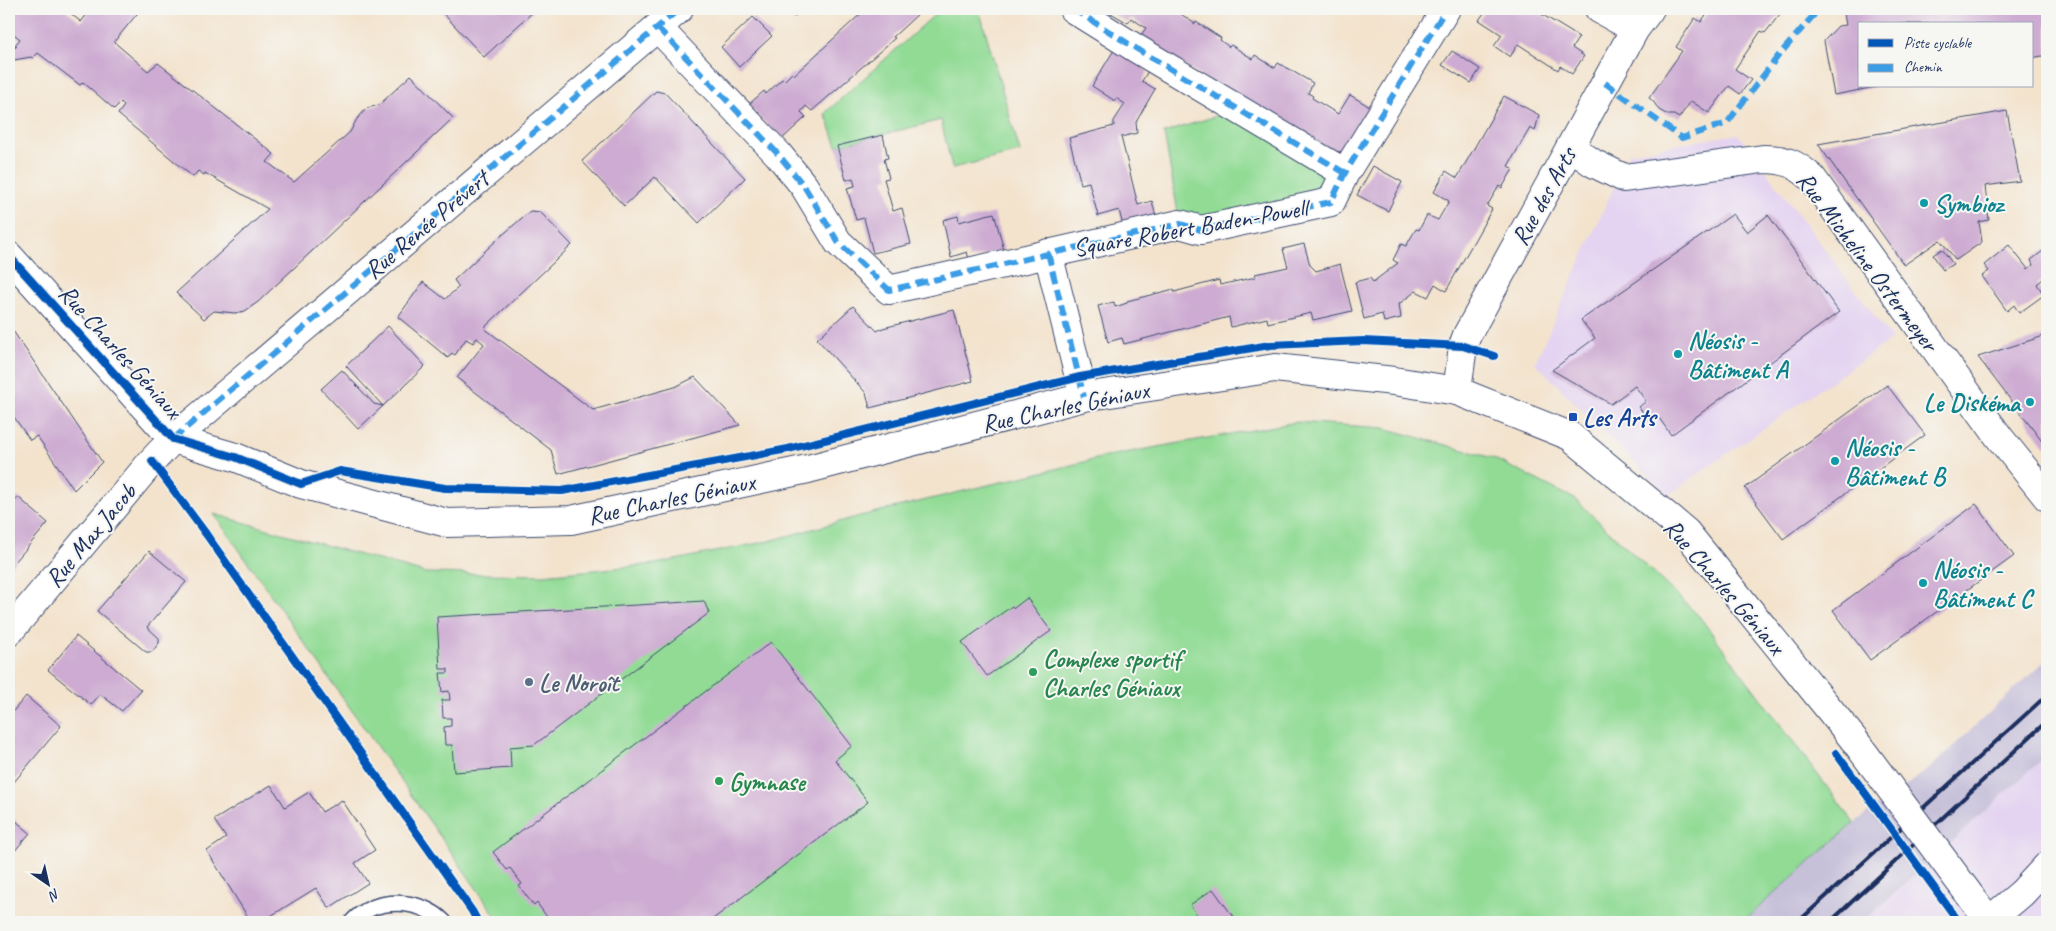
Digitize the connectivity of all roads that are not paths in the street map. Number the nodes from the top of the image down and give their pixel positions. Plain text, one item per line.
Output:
1 (679, 9) edge
2 (1073, 9) edge
3 (1446, 9) edge
4 (1599, 9) edge
5 (1642, 19) edge
6 (658, 28) junction
7 (1570, 147) junction
8 (1345, 174) junction
9 (1048, 253) junction
10 (9, 256) edge
11 (1457, 391) junction
12 (1084, 397) junction
13 (173, 439) junction
14 (2047, 497) edge
15 (9, 632) edge
16 (2047, 866) edge
17 (1985, 915) edge
18 (352, 922) edge
19 (444, 922) edge

1 - 6 street, Rue Renée Prévert
2 - 8 street, Square Robert Baden-Powell
3 - 8 street, Square Robert Baden-Powell
4 - 5 street
5 - 7 street, Rue des Arts
6 - 9 street, Square Robert Baden-Powell
6 - 13 street, Rue Renée Prévert
7 - 11 street, Rue des Arts
7 - 14 street, Rue Micheline Ostermeyer
8 - 9 street, Square Robert Baden-Powell
9 - 12 street, Square Robert Baden-Powell
10 - 13 street, Rue Charles Géniaux
11 - 12 street, Rue Charles Géniaux
11 - 17 street, Rue Charles Géniaux, bridge
12 - 13 street, Rue Charles Géniaux
13 - 15 street, Rue Max Jacob
16 - 17 street
18 - 19 lane

